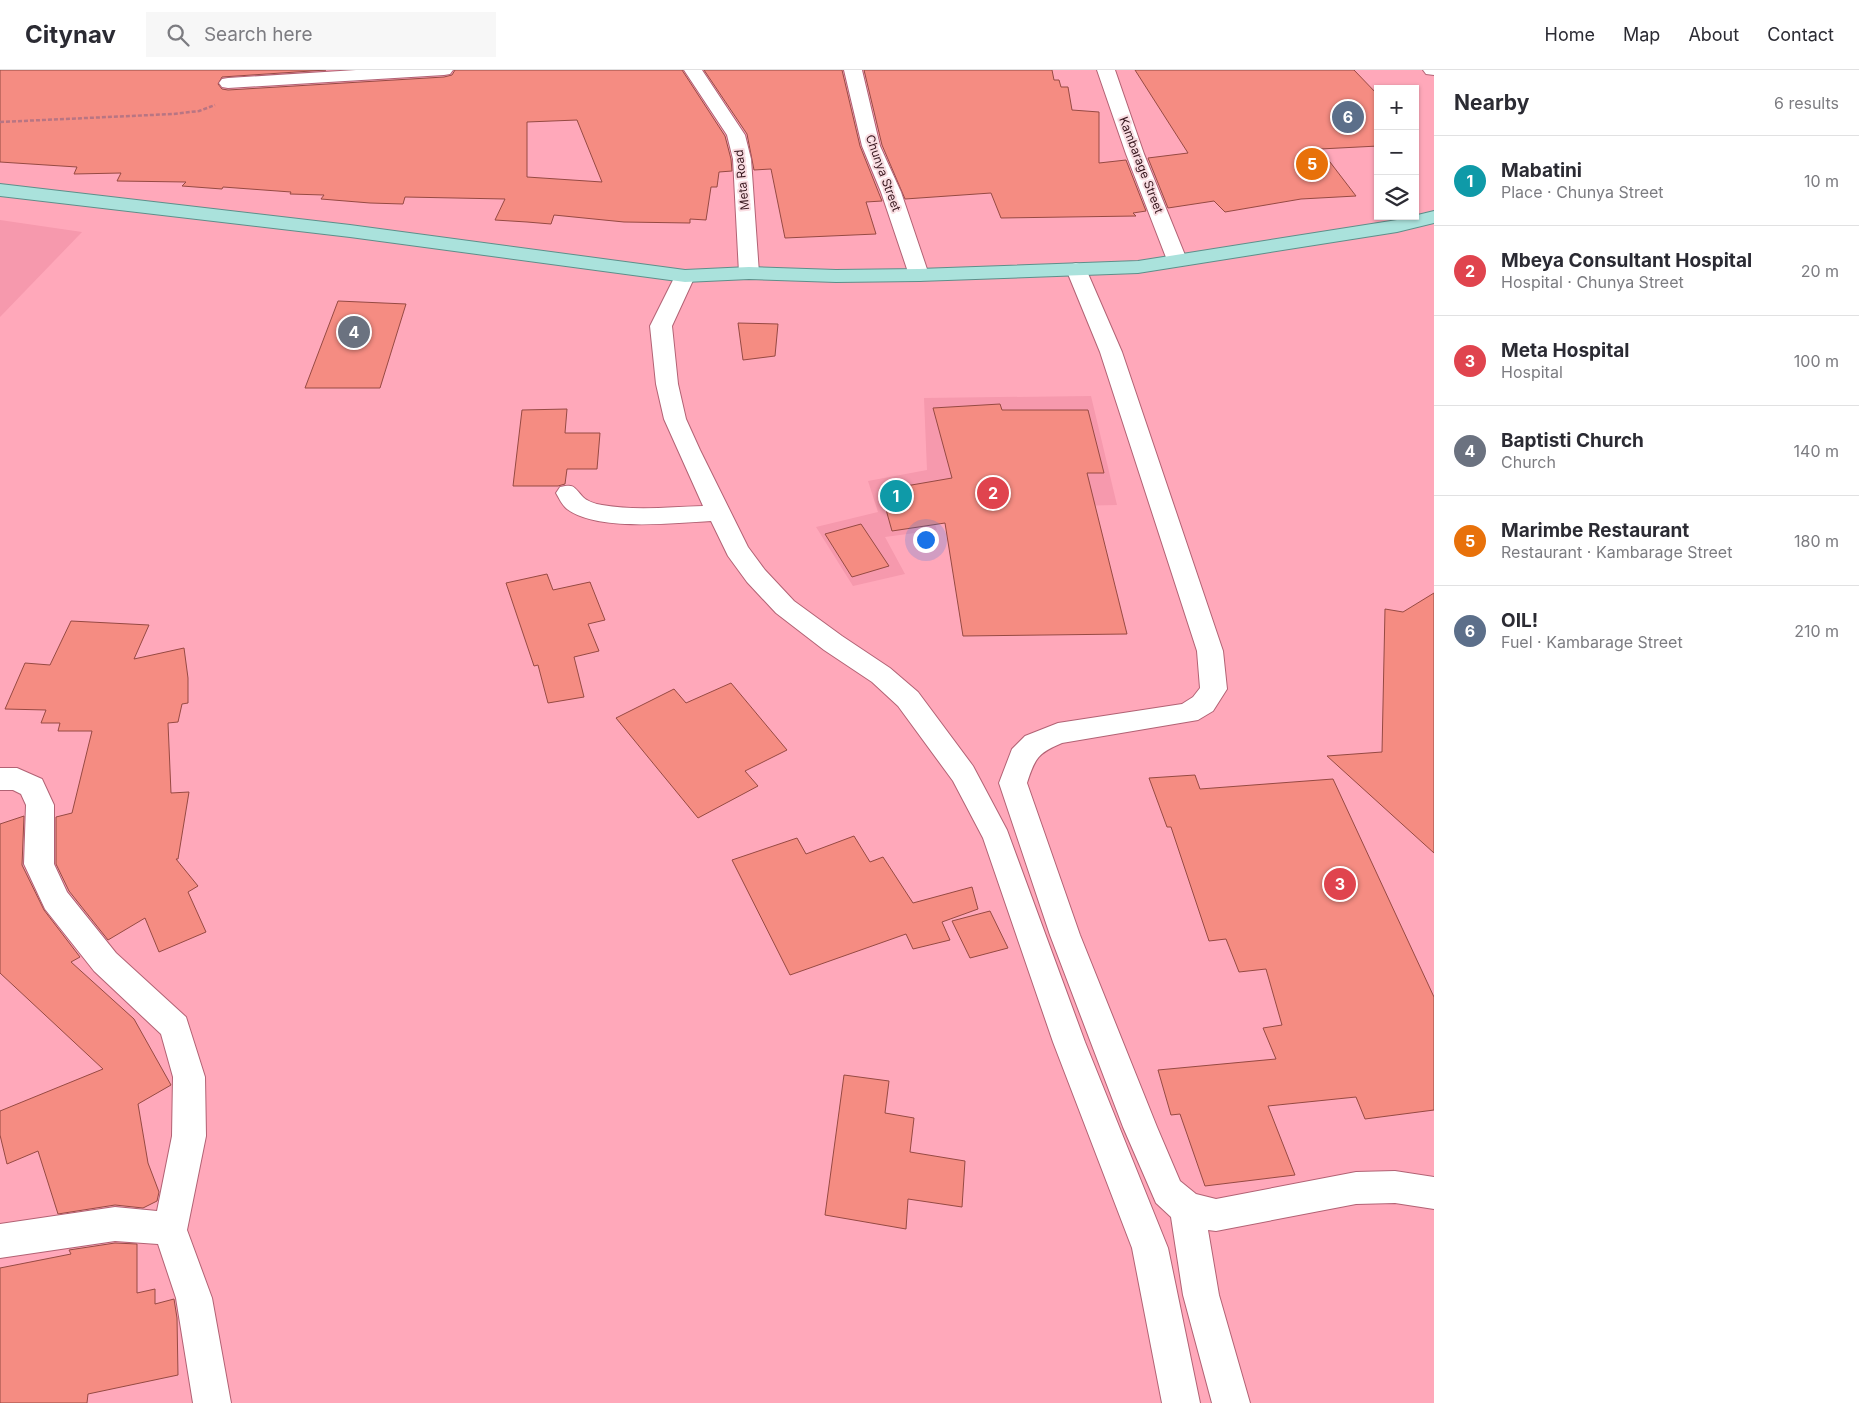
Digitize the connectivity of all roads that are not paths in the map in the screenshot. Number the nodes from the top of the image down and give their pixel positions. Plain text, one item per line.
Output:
1 (444, 70) edge
2 (694, 70) edge
3 (854, 70) edge
4 (1106, 70) edge
5 (228, 83) road end
6 (0, 190) edge
7 (1434, 216) edge
8 (1177, 260) junction
9 (1076, 269) junction
10 (749, 273) junction
11 (919, 275) junction
12 (685, 276) junction
13 (568, 493) dead end
14 (717, 513) junction
15 (0, 778) edge
16 (1434, 1193) edge
17 (1187, 1209) junction
18 (170, 1230) junction
19 (0, 1241) edge
20 (212, 1403) edge
21 (1182, 1403) edge
22 (1231, 1403) edge

1 - 5 street
2 - 10 street, Meta Road
3 - 11 street, Chunya Street
4 - 8 street, Kambarage Street
6 - 12 main road
7 - 8 main road
8 - 9 main road
9 - 11 main road
9 - 17 street
10 - 11 main road
10 - 12 main road
12 - 14 street
13 - 14 street
14 - 21 street
15 - 18 street
16 - 17 street
17 - 22 street
18 - 19 street
18 - 20 street

